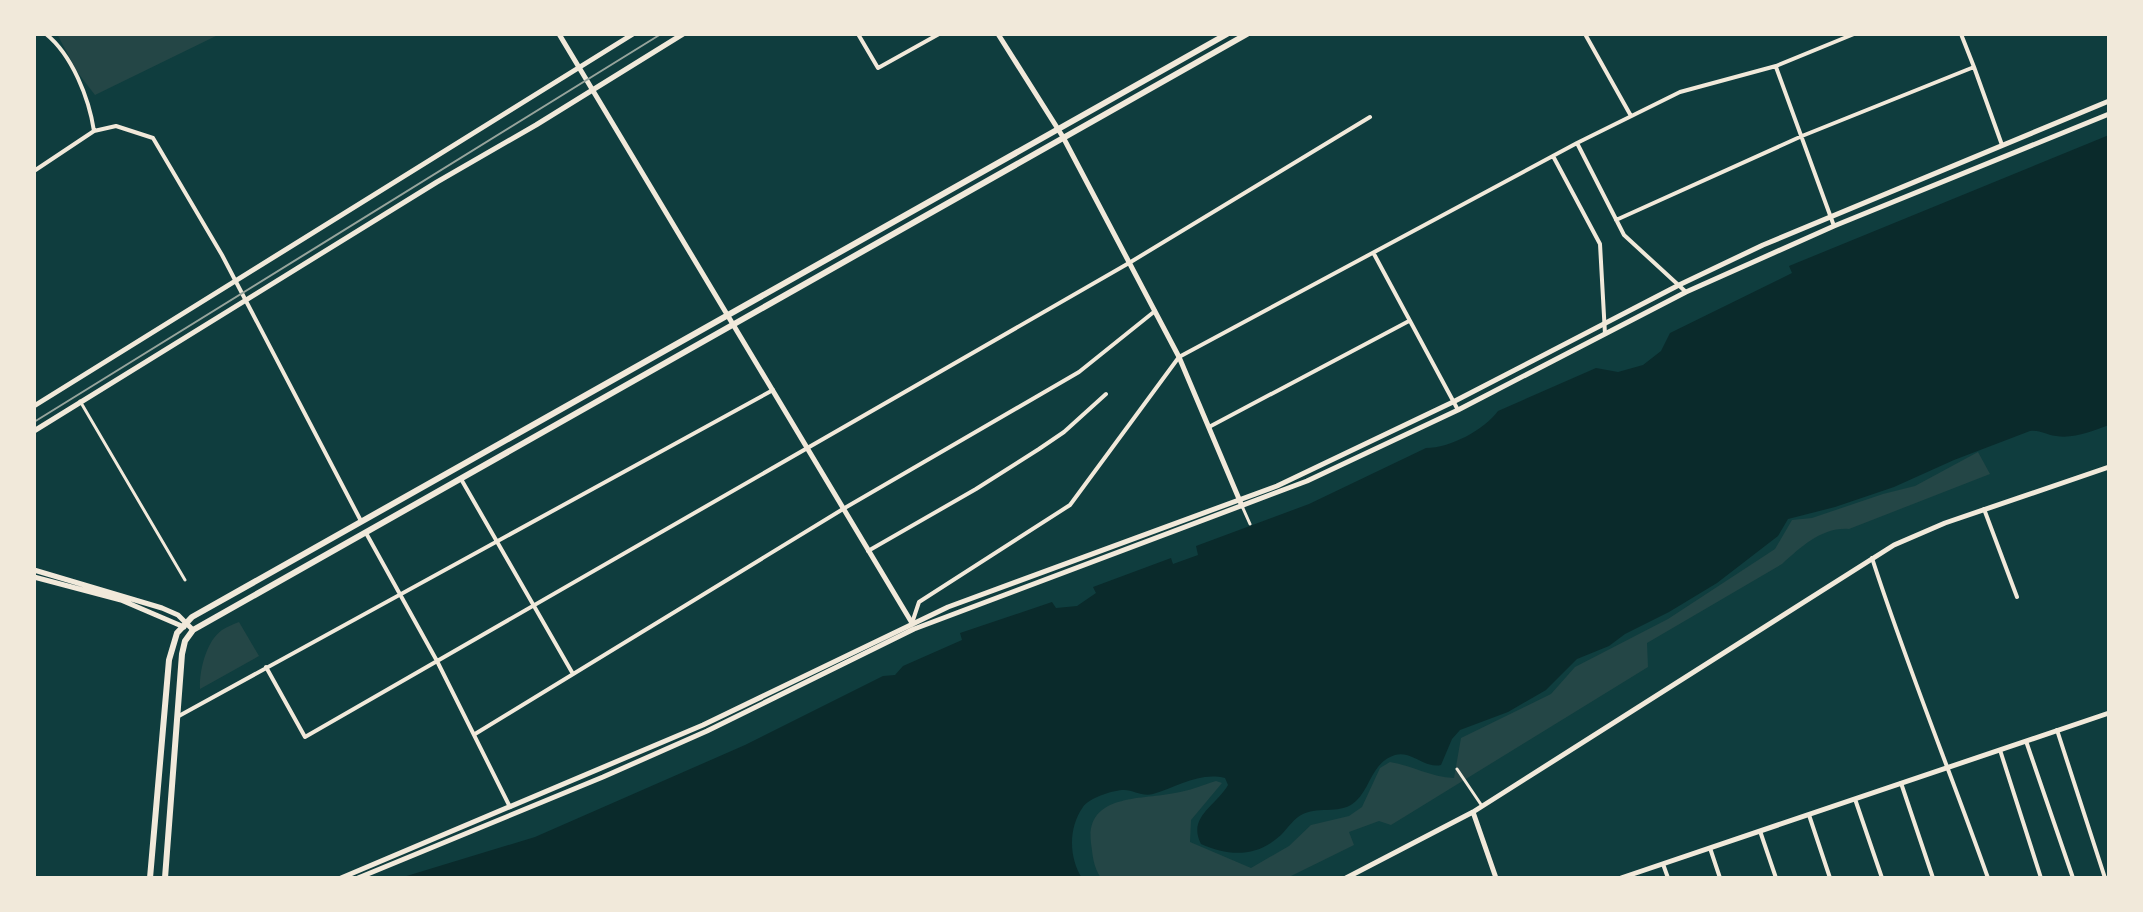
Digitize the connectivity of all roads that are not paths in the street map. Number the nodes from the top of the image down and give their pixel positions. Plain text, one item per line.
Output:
1 (46, 34) edge
2 (559, 34) edge
3 (633, 34) edge
4 (683, 34) edge
5 (858, 34) edge
6 (939, 34) edge
7 (998, 34) edge
8 (1227, 34) edge
9 (1247, 34) edge
10 (1585, 34) edge
11 (1854, 34) edge
12 (1961, 34) edge
13 (1776, 66) junction
14 (580, 67) junction
15 (1974, 67) junction
16 (594, 90) junction
17 (2109, 101) edge
18 (2109, 114) edge
19 (1631, 116) junction
20 (1370, 117) dead end
21 (1058, 130) junction
22 (94, 131) junction
23 (1802, 136) junction
24 (1063, 137) junction
25 (1577, 143) junction
26 (2003, 147) junction
27 (1553, 156) junction
28 (34, 171) edge
29 (1831, 217) junction
30 (1616, 220) junction
31 (1834, 226) junction
32 (1373, 253) junction
33 (1129, 263) junction
34 (235, 281) junction
35 (1679, 285) junction
36 (1686, 292) junction
37 (245, 300) junction
38 (1155, 311) junction
39 (730, 315) junction
40 (1409, 321) junction
41 (734, 323) junction
42 (1605, 324) junction
43 (1605, 334) junction
44 (1179, 357) junction
45 (773, 390) junction
46 (1106, 394) dead end
47 (80, 401) junction
48 (1453, 402) junction
49 (34, 406) edge
50 (1458, 410) junction
51 (1209, 427) junction
52 (34, 431) edge
53 (808, 449) junction
54 (2109, 467) edge
55 (460, 477) junction
56 (1241, 503) junction
57 (843, 509) junction
58 (1984, 509) junction
59 (361, 521) junction
60 (1250, 524) dead end
61 (365, 531) junction
62 (497, 543) junction
63 (868, 551) junction
64 (1872, 558) junction
65 (34, 570) edge
66 (34, 577) edge
67 (185, 580) dead end
68 (399, 594) junction
69 (2017, 597) dead end
70 (533, 607) junction
71 (912, 623) junction
72 (184, 624) junction
73 (193, 630) junction
74 (437, 661) junction
75 (266, 667) junction
76 (573, 674) junction
77 (2109, 713) edge
78 (177, 717) junction
79 (2057, 730) junction
80 (475, 734) junction
81 (2026, 741) junction
82 (2000, 750) junction
83 (1949, 767) junction
84 (1457, 769) dead end
85 (1901, 783) junction
86 (1855, 799) junction
87 (1482, 806) junction
88 (510, 807) junction
89 (1473, 812) junction
90 (1809, 815) junction
91 (1760, 831) junction
92 (1710, 848) junction
93 (1663, 864) junction
94 (150, 878) edge
95 (165, 878) edge
96 (341, 878) edge
97 (358, 878) edge
98 (1346, 878) edge
99 (1496, 878) edge
100 (1621, 878) edge
101 (1668, 878) edge
102 (1720, 878) edge
103 (1776, 878) edge
104 (1830, 878) edge
105 (1882, 878) edge
106 (1933, 878) edge
107 (1988, 878) edge
108 (2041, 878) edge
109 (2073, 878) edge
110 (2105, 878) edge

1 - 22 street
2 - 14 main road
3 - 14 main road
4 - 16 main road
5 - 6 street
7 - 21 main road
8 - 21 main road
9 - 24 main road
10 - 19 street
11 - 13 street
12 - 15 street
13 - 19 street
13 - 23 street
14 - 16 main road
14 - 34 main road
15 - 23 street
15 - 26 street
16 - 37 main road
16 - 39 main road
17 - 26 main road
18 - 31 main road
19 - 25 street
20 - 33 street
21 - 24 main road
21 - 39 main road
22 - 28 street
22 - 34 street
23 - 29 street
23 - 30 street
24 - 33 main road
24 - 41 main road
25 - 27 street
25 - 30 street
26 - 29 main road
27 - 32 street
27 - 42 street
29 - 31 street
29 - 35 main road
30 - 35 street
31 - 36 main road
32 - 40 street
32 - 44 street
33 - 38 main road
33 - 53 street
34 - 37 street
34 - 49 main road
35 - 36 street
35 - 42 main road
36 - 43 main road
37 - 47 main road
37 - 59 street
38 - 44 main road
38 - 57 street
39 - 41 main road
39 - 59 main road
40 - 48 street
40 - 51 street
41 - 45 main road
41 - 55 main road
42 - 43 street
42 - 48 main road
43 - 50 main road
44 - 51 main road
44 - 71 street
45 - 53 main road
45 - 62 street
46 - 63 street
47 - 52 main road
47 - 67 street
48 - 50 street
48 - 56 main road
50 - 56 main road
51 - 56 main road
53 - 57 main road
53 - 70 street
54 - 58 main road
55 - 61 main road
55 - 62 street
56 - 60 street
56 - 71 main road
56 - 97 main road
57 - 63 main road
57 - 76 street
58 - 64 main road
58 - 69 street
59 - 72 main road
61 - 68 street
61 - 73 main road
62 - 68 street
62 - 70 street
63 - 71 main road
64 - 83 street
64 - 87 main road
65 - 72 main road
66 - 72 main road
68 - 74 street
68 - 75 street
70 - 74 street
70 - 76 street
71 - 88 main road
72 - 73 main road
72 - 94 main road
73 - 78 main road
74 - 75 street
74 - 80 street
75 - 78 street
76 - 80 street
77 - 79 main road
78 - 95 main road
79 - 81 main road
79 - 110 street
80 - 88 street
81 - 82 main road
81 - 109 street
82 - 83 main road
82 - 108 street
83 - 85 main road
83 - 107 street
84 - 87 street
85 - 86 main road
85 - 106 street
86 - 90 main road
86 - 105 street
87 - 89 main road
88 - 96 main road
89 - 98 main road
89 - 99 main road
90 - 91 main road
90 - 104 street
91 - 92 main road
91 - 103 street
92 - 93 main road
92 - 102 street
93 - 100 main road
93 - 101 street

